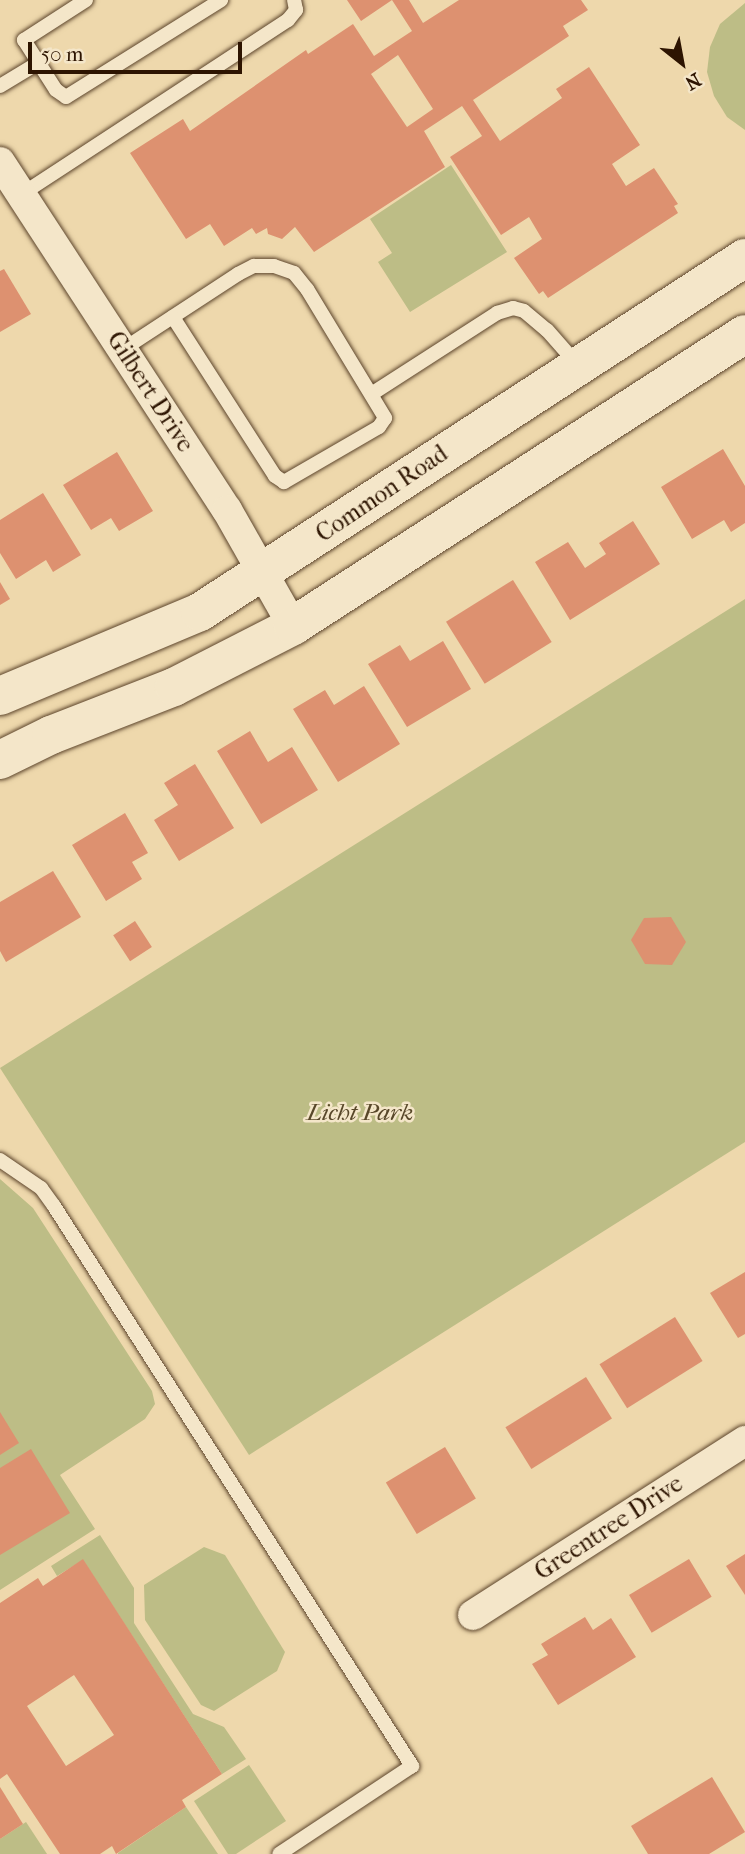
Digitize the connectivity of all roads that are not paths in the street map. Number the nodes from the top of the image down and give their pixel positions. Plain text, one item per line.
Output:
1 (86, 0) edge
2 (221, 0) edge
3 (294, 0) edge
4 (38, 63) junction
5 (0, 86) edge
6 (7, 176) edge
7 (745, 258) edge
8 (173, 317) junction
9 (745, 334) edge
10 (122, 351) junction
11 (578, 366) junction
12 (373, 393) junction
13 (265, 572) junction
14 (293, 626) junction
15 (0, 695) edge
16 (0, 760) edge
17 (0, 1160) edge
18 (745, 1441) edge
19 (473, 1615) dead end
20 (279, 1854) edge

1 - 4 lane
2 - 4 lane
3 - 6 lane
4 - 5 lane
6 - 10 street, Gilbert Drive
7 - 11 street, Common Road
8 - 10 lane
8 - 12 lane
8 - 12 lane
9 - 14 street
10 - 13 street, Gilbert Drive
11 - 12 lane
11 - 13 street, Common Road
13 - 14 street, Gilbert Drive
13 - 15 street, Common Road
14 - 16 street
17 - 20 lane
18 - 19 street, Greentree Drive

